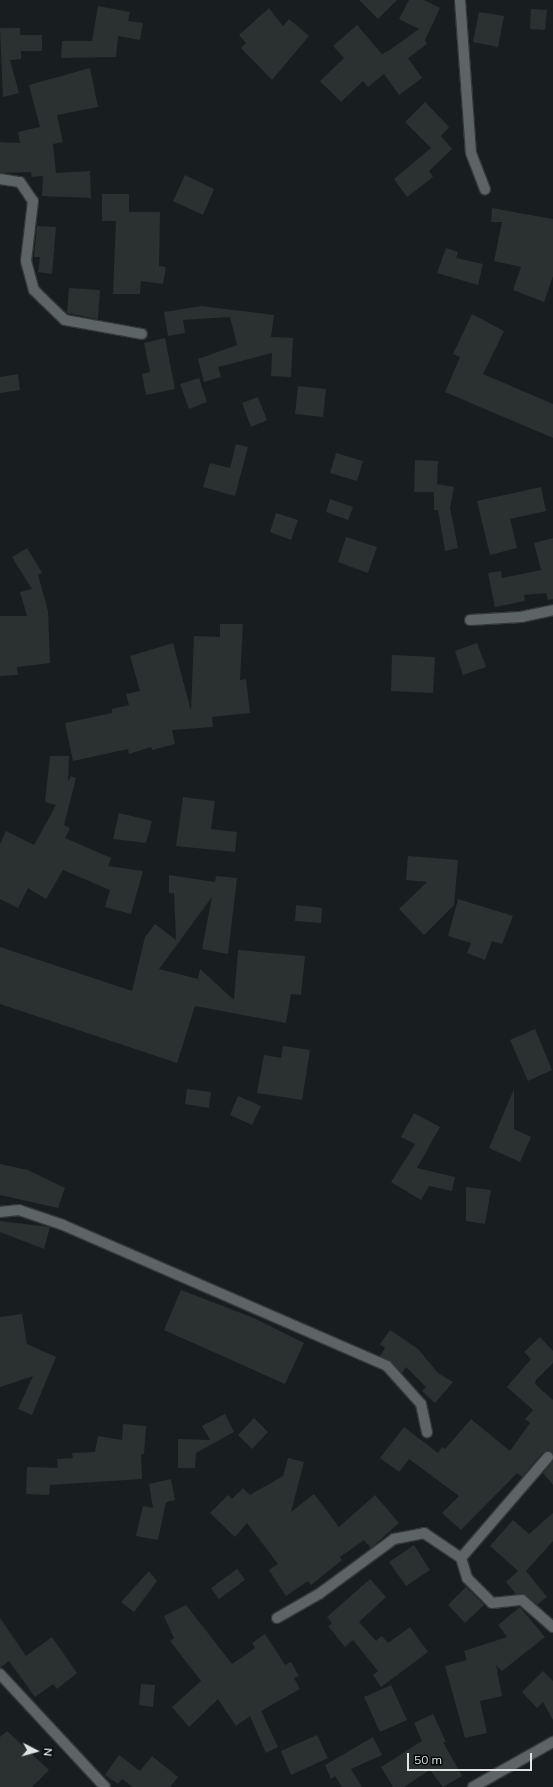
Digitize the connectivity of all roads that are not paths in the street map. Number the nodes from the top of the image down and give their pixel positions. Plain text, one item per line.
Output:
1 (460, 0) edge
2 (0, 179) edge
3 (485, 190) dead end
4 (142, 334) dead end
5 (553, 610) edge
6 (470, 620) dead end
7 (0, 1212) edge
8 (426, 1432) dead end
9 (548, 1457) dead end
10 (461, 1558) junction
11 (277, 1618) dead end
12 (553, 1627) edge
13 (0, 1674) edge
14 (553, 1742) edge
15 (106, 1787) edge
16 (472, 1787) edge

1 - 3 street
2 - 4 street
5 - 6 street
7 - 8 street
9 - 10 street
10 - 11 street
10 - 12 street
13 - 15 street
14 - 16 street

